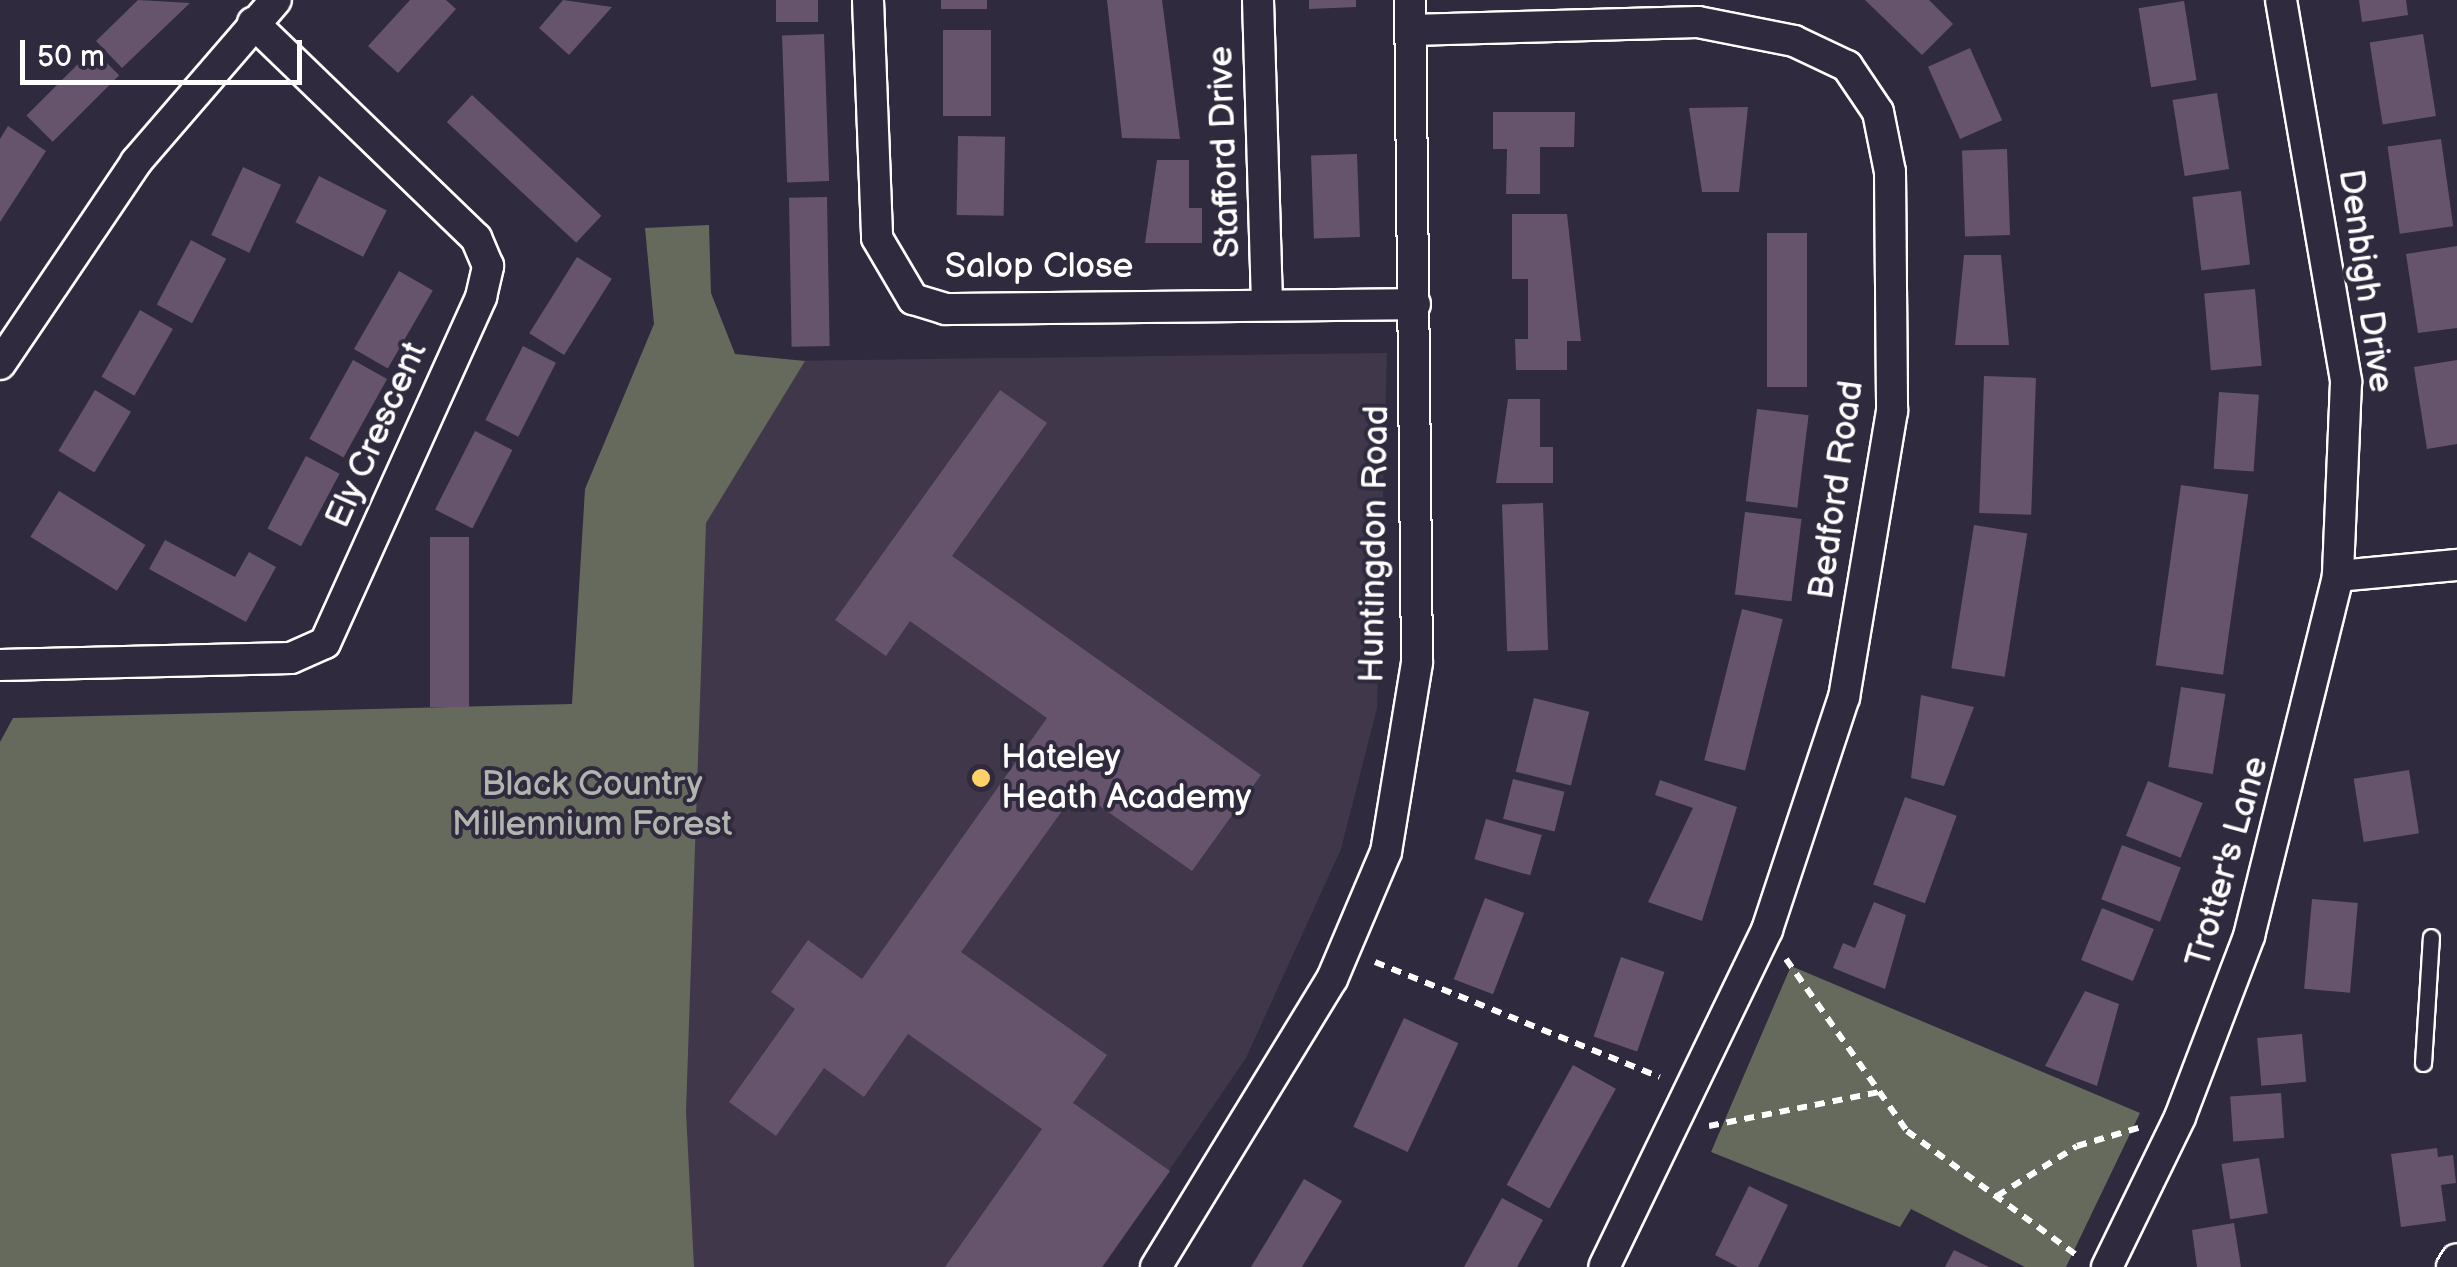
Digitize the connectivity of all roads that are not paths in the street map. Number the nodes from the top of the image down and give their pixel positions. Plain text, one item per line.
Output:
1 (276, 0) edge
2 (868, 0) edge
3 (1258, 0) edge
4 (2281, 0) edge
5 (1410, 15) edge
6 (253, 23) junction
7 (1267, 302) junction
8 (1414, 304) junction
9 (0, 364) edge
10 (2457, 565) edge
11 (2338, 576) junction
12 (0, 665) edge
13 (2431, 937) dead end
14 (2422, 1063) dead end
15 (2457, 1259) edge
16 (1156, 1267) edge
17 (1604, 1267) edge
18 (2107, 1267) edge
19 (2452, 1267) edge

1 - 6 street
2 - 7 street, Salop Close
3 - 7 street, Stafford Drive
4 - 11 street, Denbigh Drive
5 - 8 street, Huntingdon Road
5 - 17 street, Bedford Road
6 - 9 street
6 - 12 street, Ely Crescent
7 - 8 street, Salop Close
8 - 16 street, Huntingdon Road
10 - 11 street
11 - 18 street, Trotter's Lane
13 - 14 lane
15 - 19 street

